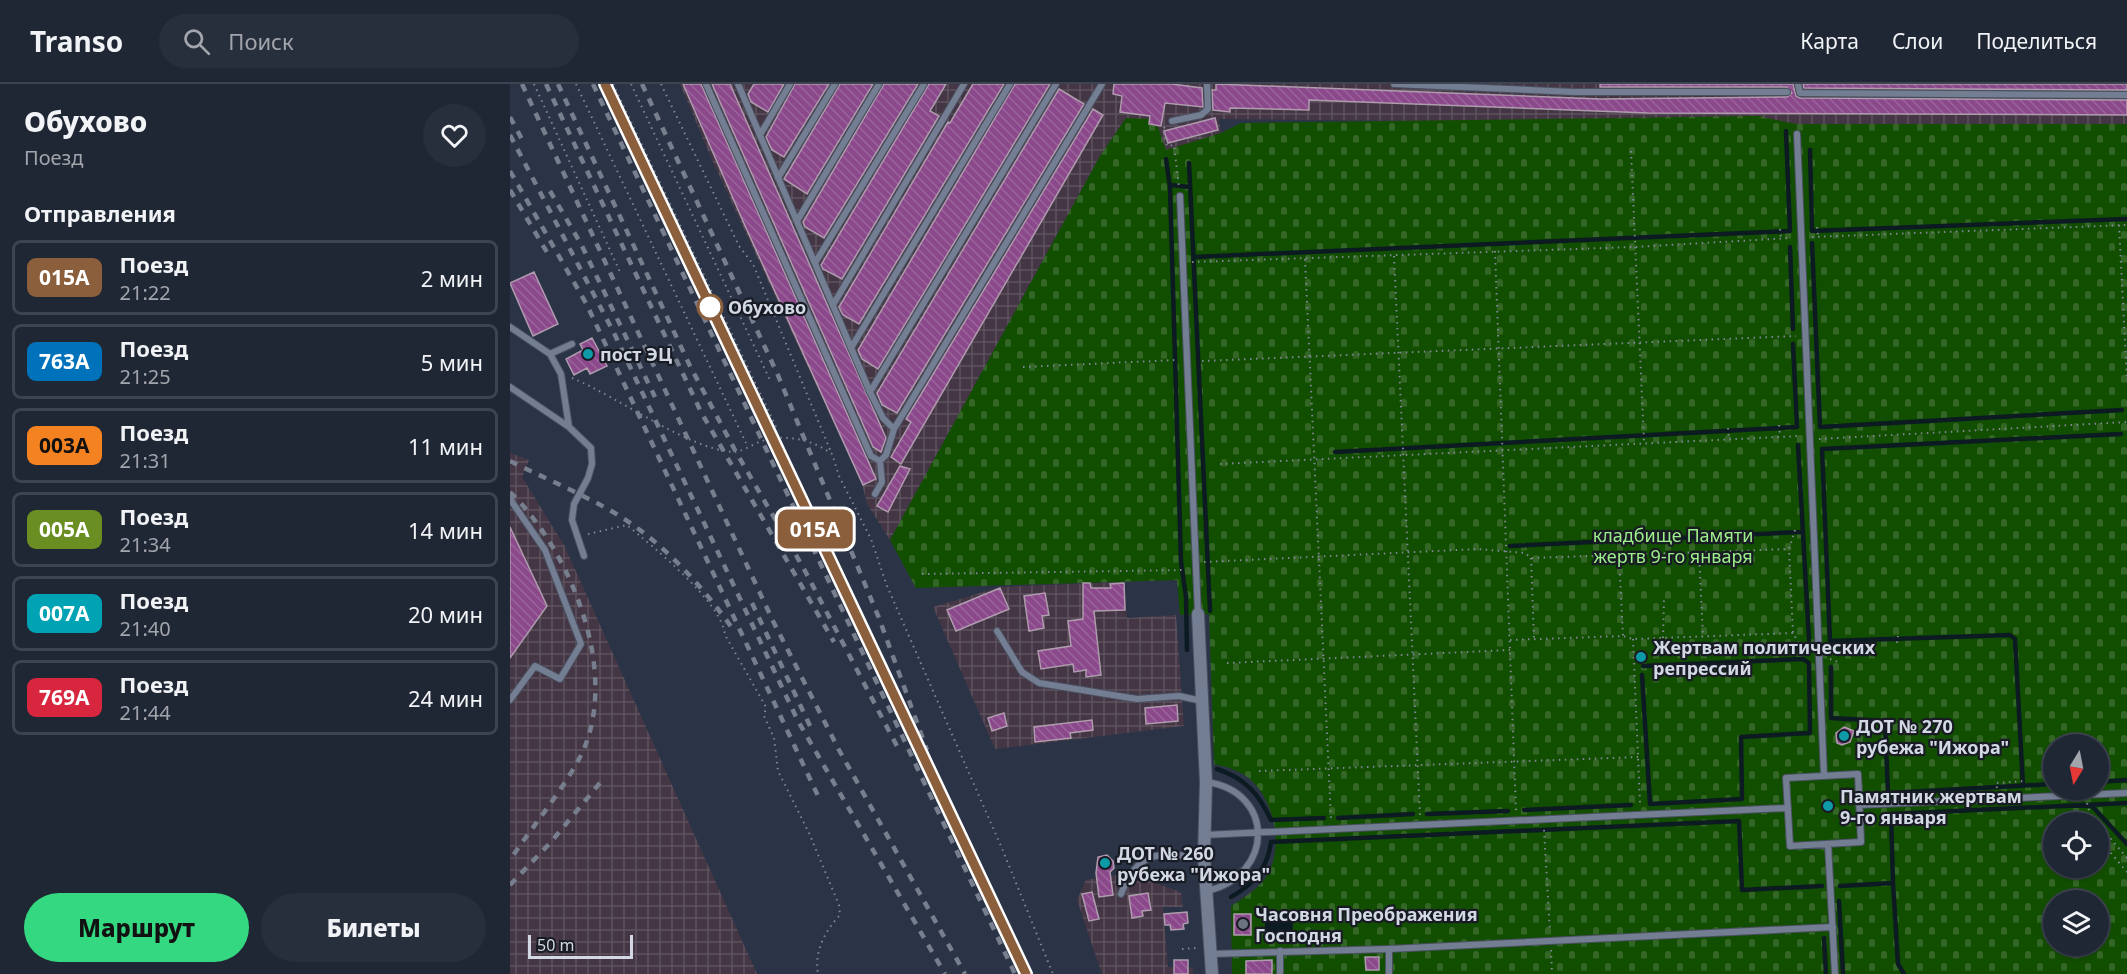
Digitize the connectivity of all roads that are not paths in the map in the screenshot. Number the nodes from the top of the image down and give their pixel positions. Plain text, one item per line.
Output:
1 (706, 84) edge
2 (738, 84) edge
3 (747, 84) edge
4 (790, 84) edge
5 (835, 84) edge
6 (879, 84) edge
7 (924, 84) edge
8 (964, 84) edge
9 (1010, 84) edge
10 (1056, 84) edge
11 (1101, 84) edge
12 (1207, 84) edge
13 (1394, 84) edge
14 (1798, 84) edge
15 (742, 92) junction
16 (1787, 92) dead end
17 (2127, 96) edge
18 (1172, 121) road end
19 (1797, 134) dead end
20 (760, 135) junction
21 (778, 178) junction
22 (1180, 196) dead end
23 (796, 221) junction
24 (814, 263) junction
25 (833, 305) junction
26 (510, 327) edge
27 (572, 344) dead end
28 (851, 348) junction
29 (550, 354) junction
30 (510, 387) edge
31 (870, 392) junction
32 (569, 427) junction
33 (894, 429) junction
34 (880, 461) junction
35 (875, 494) dead end
36 (510, 499) edge
37 (584, 556) dead end
38 (1198, 614) joint
39 (997, 631) dead end
40 (510, 700) edge
41 (1203, 701) junction
42 (1824, 776) junction
43 (1206, 782) junction
44 (2127, 793) edge
45 (1860, 805) junction
46 (1788, 808) junction
47 (1258, 832) junction
48 (1204, 835) junction
49 (1828, 844) junction
50 (1204, 857) junction
51 (1208, 891) junction
52 (1121, 894) dead end
53 (1833, 927) junction
54 (1389, 949) junction
55 (1280, 951) junction
56 (1211, 954) junction
57 (1212, 974) edge
58 (1280, 974) edge
59 (1389, 974) edge
60 (1835, 974) edge

1 - 34 lane
2 - 15 lane
3 - 15 lane
4 - 20 lane
5 - 21 lane
6 - 23 lane
7 - 24 lane
8 - 25 lane
9 - 28 lane
10 - 31 lane
11 - 33 lane
12 - 18 lane
13 - 16 lane
14 - 17 lane
15 - 20 lane
19 - 42 lane
20 - 21 lane
21 - 23 lane
22 - 38 lane
23 - 24 lane
24 - 25 lane
25 - 28 lane
26 - 29 lane
27 - 29 lane
28 - 31 lane
29 - 32 lane
30 - 32 lane
31 - 33 lane
32 - 37 lane
33 - 34 lane
34 - 35 lane
36 - 40 lane
38 - 41 street
39 - 41 lane
41 - 43 street
42 - 45 lane
42 - 46 lane
43 - 47 lane
43 - 48 street
44 - 45 lane
45 - 49 lane
46 - 47 lane
46 - 49 lane
47 - 48 lane
47 - 51 lane
48 - 50 street
49 - 53 lane
50 - 51 street
50 - 52 lane
51 - 56 street
53 - 54 lane
53 - 60 lane
54 - 55 lane
54 - 59 lane
55 - 56 lane
55 - 58 lane
56 - 57 street

